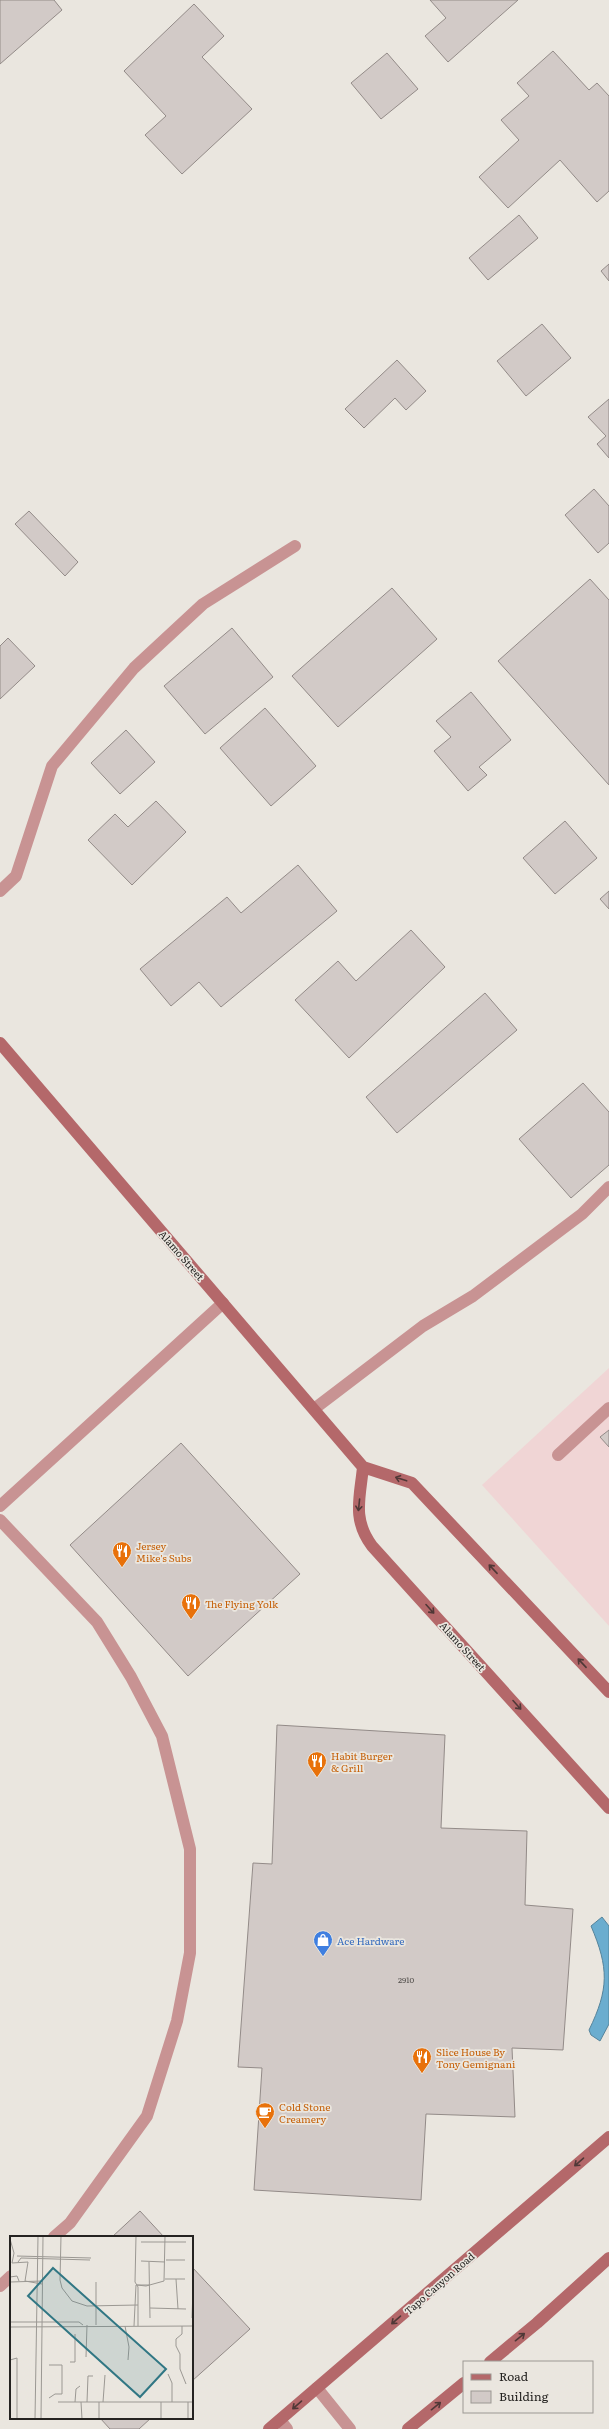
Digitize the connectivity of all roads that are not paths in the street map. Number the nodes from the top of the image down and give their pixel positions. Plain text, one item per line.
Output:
1 (295, 546) dead end
2 (0, 891) edge
3 (0, 1043) edge
4 (609, 1188) edge
5 (223, 1303) junction
6 (609, 1408) edge
7 (314, 1409) junction
8 (558, 1455) dead end
9 (363, 1467) junction
10 (0, 1506) edge
11 (0, 1520) edge
12 (609, 1692) edge
13 (609, 1808) edge
14 (609, 2137) edge
15 (55, 2236) edge
16 (609, 2258) edge
17 (10, 2277) edge
18 (0, 2286) edge
19 (491, 2361) edge
20 (463, 2384) edge
21 (317, 2388) junction
22 (284, 2424) edge
23 (269, 2429) edge
24 (350, 2429) edge
25 (408, 2429) edge

1 - 2 lane
3 - 5 main road, Alamo Street
4 - 7 lane
5 - 7 main road, Alamo Street
5 - 10 lane
6 - 8 lane
7 - 9 main road, Alamo Street
12 -> 9 main road
9 -> 13 main road, Alamo Street
11 - 15 lane
14 -> 21 main road, Tapo Canyon Road
19 -> 16 main road
17 - 18 lane
25 -> 20 main road
21 -> 22 main road, Tapo Canyon Road
21 - 24 lane
22 - 23 main road, Tapo Canyon Road

